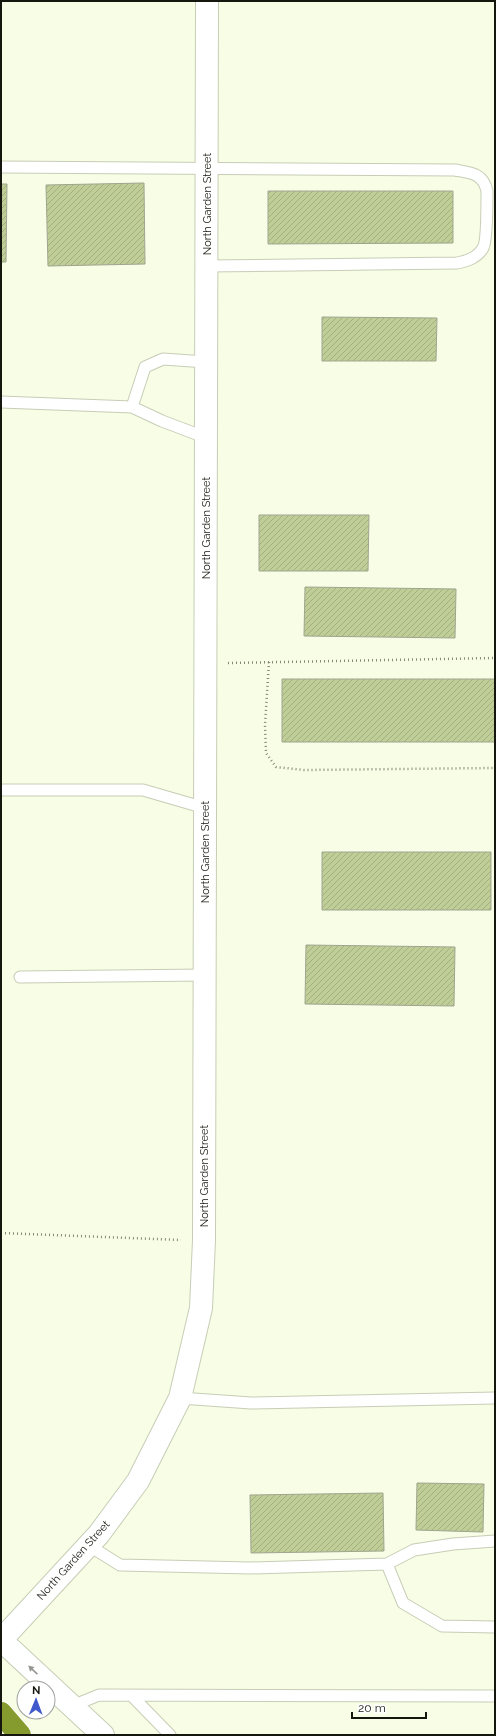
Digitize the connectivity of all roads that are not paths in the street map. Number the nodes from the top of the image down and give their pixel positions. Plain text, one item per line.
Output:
1 (207, 1) edge
2 (1, 167) edge
3 (207, 169) junction
4 (207, 266) junction
5 (206, 362) junction
6 (1, 402) edge
7 (132, 407) junction
8 (206, 438) junction
9 (1, 790) edge
10 (205, 808) junction
11 (205, 975) junction
12 (20, 977) dead end
13 (180, 1398) junction
14 (495, 1398) edge
15 (495, 1541) edge
16 (88, 1545) junction
17 (387, 1564) junction
18 (495, 1627) edge
19 (1, 1640) edge
20 (132, 1696) junction
21 (495, 1696) edge
22 (72, 1706) junction
23 (1, 1713) edge
24 (20, 1735) edge
25 (103, 1735) edge
26 (170, 1735) edge

1 - 3 street, North Garden Street
2 - 3 lane
3 - 4 street, North Garden Street
3 - 4 lane
4 - 5 street, North Garden Street
5 - 7 lane
5 - 8 street, North Garden Street
6 - 7 lane
7 - 8 lane
8 - 10 street, North Garden Street
9 - 10 lane
10 - 11 street, North Garden Street
11 - 12 lane
11 - 13 street, North Garden Street
13 - 14 lane
13 - 16 street, North Garden Street
15 - 17 lane
16 - 17 lane
16 - 19 street, North Garden Street
17 - 18 lane
22 -> 19 street
20 - 21 lane
20 - 22 lane
20 - 26 lane
22 - 25 street
23 - 24 highway

